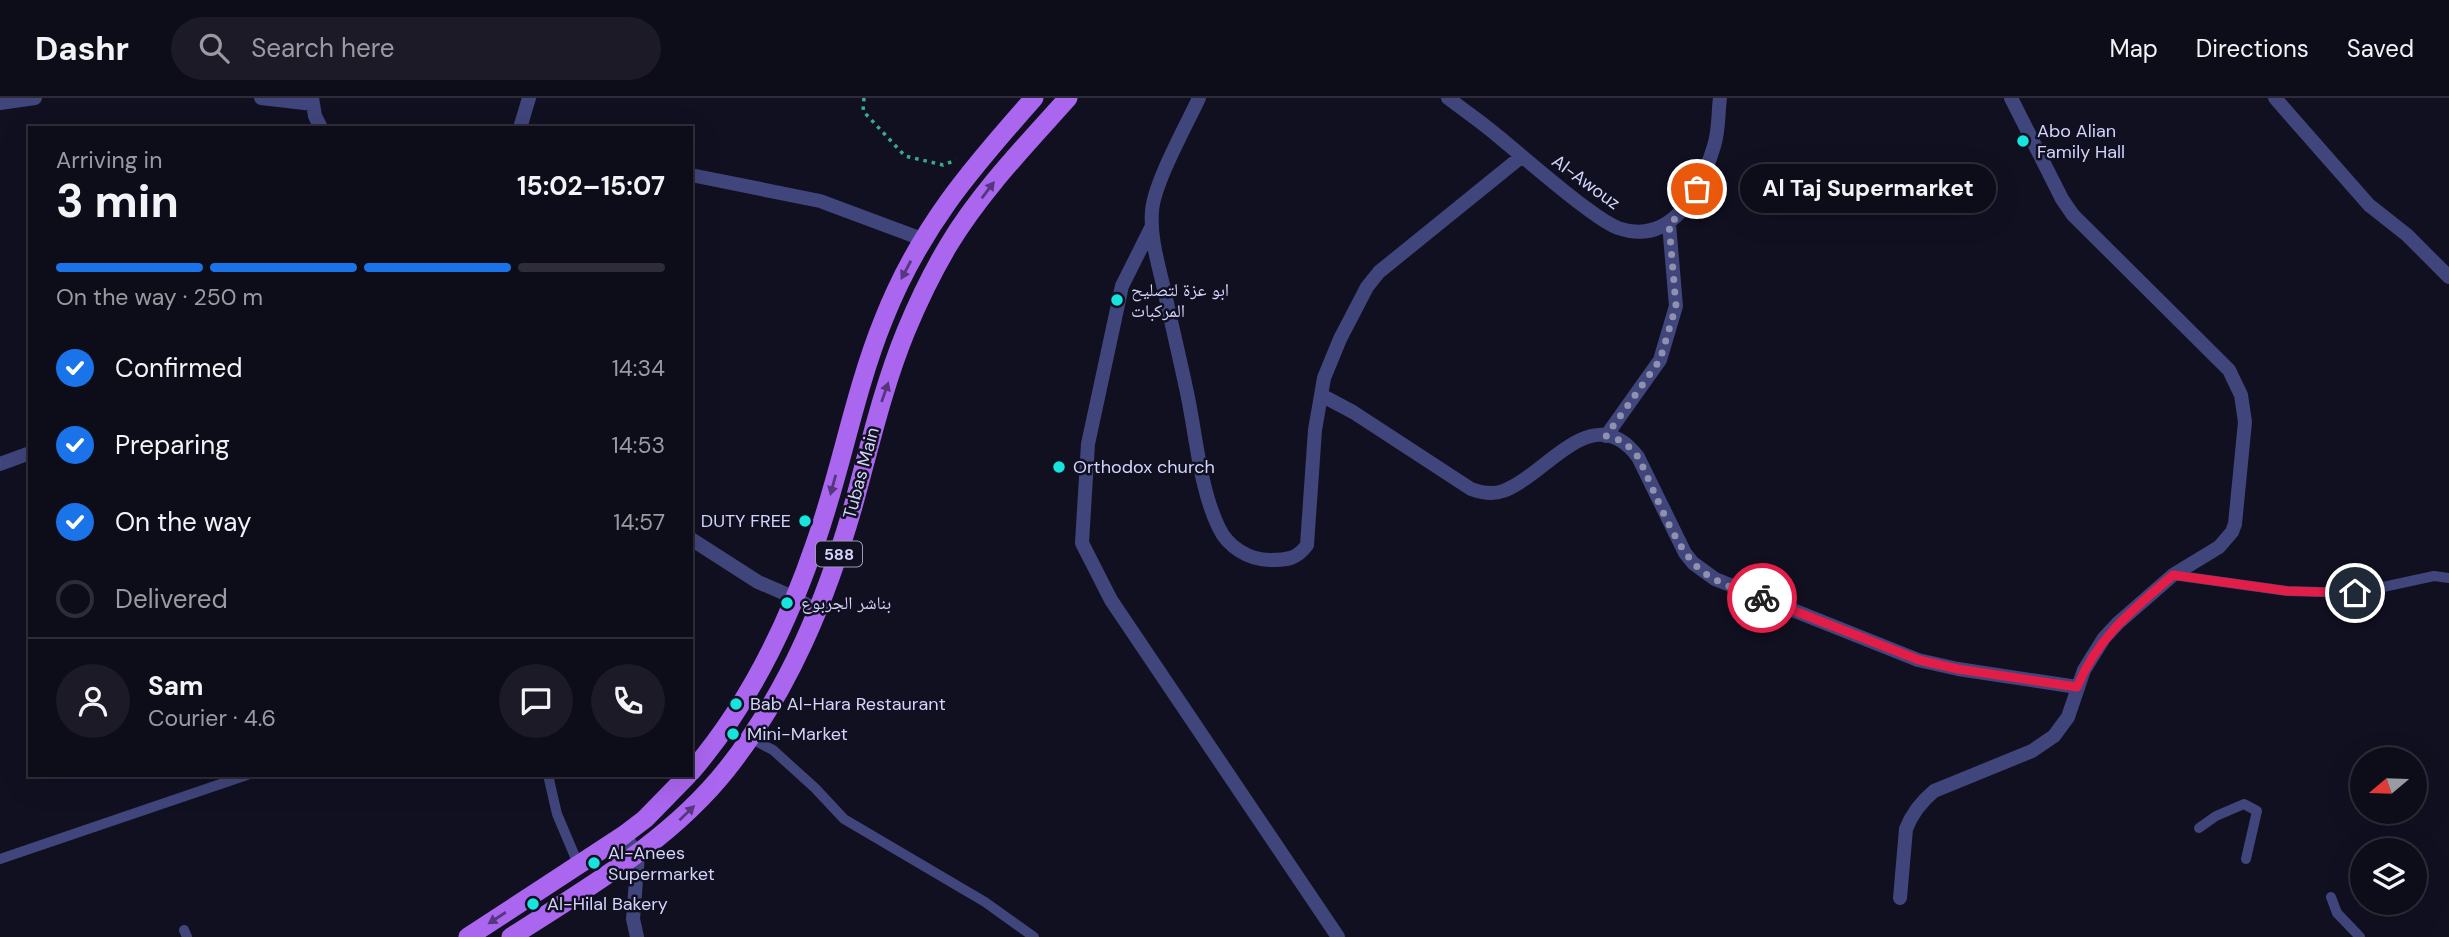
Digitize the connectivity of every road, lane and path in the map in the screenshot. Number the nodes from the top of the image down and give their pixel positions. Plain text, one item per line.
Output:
1 (35, 98) edge
2 (261, 98) edge
3 (529, 98) edge
4 (864, 98) edge
5 (1034, 98) edge
6 (1068, 98) edge
7 (1199, 98) edge
8 (1448, 98) edge
9 (1720, 98) edge
10 (2011, 98) edge
11 (2275, 98) edge
12 (312, 101) edge
13 (0, 103) edge
14 (320, 126) edge
15 (521, 126) edge
16 (1521, 157) junction
17 (976, 164) junction
18 (693, 175) edge
19 (1669, 224) junction
20 (1151, 228) junction
21 (922, 239) junction
22 (2449, 277) edge
23 (1321, 395) junction
24 (1606, 436) junction
25 (28, 454) edge
26 (0, 464) edge
27 (694, 544) edge
28 (2173, 575) junction
29 (2449, 578) edge
30 (795, 598) junction
31 (818, 611) junction
32 (2077, 687) junction
33 (750, 738) junction
34 (693, 769) edge
35 (241, 777) edge
36 (548, 777) edge
37 (686, 777) edge
38 (2199, 828) dead end
39 (624, 835) junction
40 (638, 855) junction
41 (0, 859) edge
42 (2246, 859) dead end
43 (579, 866) junction
44 (2331, 897) dead end
45 (1900, 898) dead end
46 (468, 937) edge
47 (511, 937) edge
48 (638, 937) edge
49 (1034, 937) edge
50 (1338, 937) edge
51 (2360, 937) edge

1 - 13 street
2 - 12 street
3 - 15 street
4 - 17 path
5 - 17 main road, Tubas Main / 588
31 -> 6 main road, Tubas Main / 588
7 - 20 street
8 - 16 street, Al-Awouz
9 - 19 street
10 - 28 street
11 - 22 street
12 - 14 street
16 - 19 street, Al-Awouz
16 - 23 street
17 - 21 main road, Tubas Main / 588
18 - 21 street
19 - 24 street
20 - 23 street
20 - 50 street
21 -> 30 main road, Tubas Main / 588
23 - 24 street
24 - 32 street
25 - 26 street
27 - 30 street
28 - 29 lane
28 - 32 street
30 - 31 street
30 - 34 main road, Tubas Main / 588
31 - 33 main road, Tubas Main / 588
32 - 45 street
40 -> 33 main road, Tubas Main / 588
33 - 49 lane
35 - 41 lane
36 - 43 lane
37 - 39 main road, Tubas Main / 588
38 - 42 lane
39 - 40 street
39 - 43 main road, Tubas Main / 588
40 - 47 main road, Tubas Main / 588
40 - 48 street
43 -> 46 main road, Tubas Main / 588
44 - 51 lane

